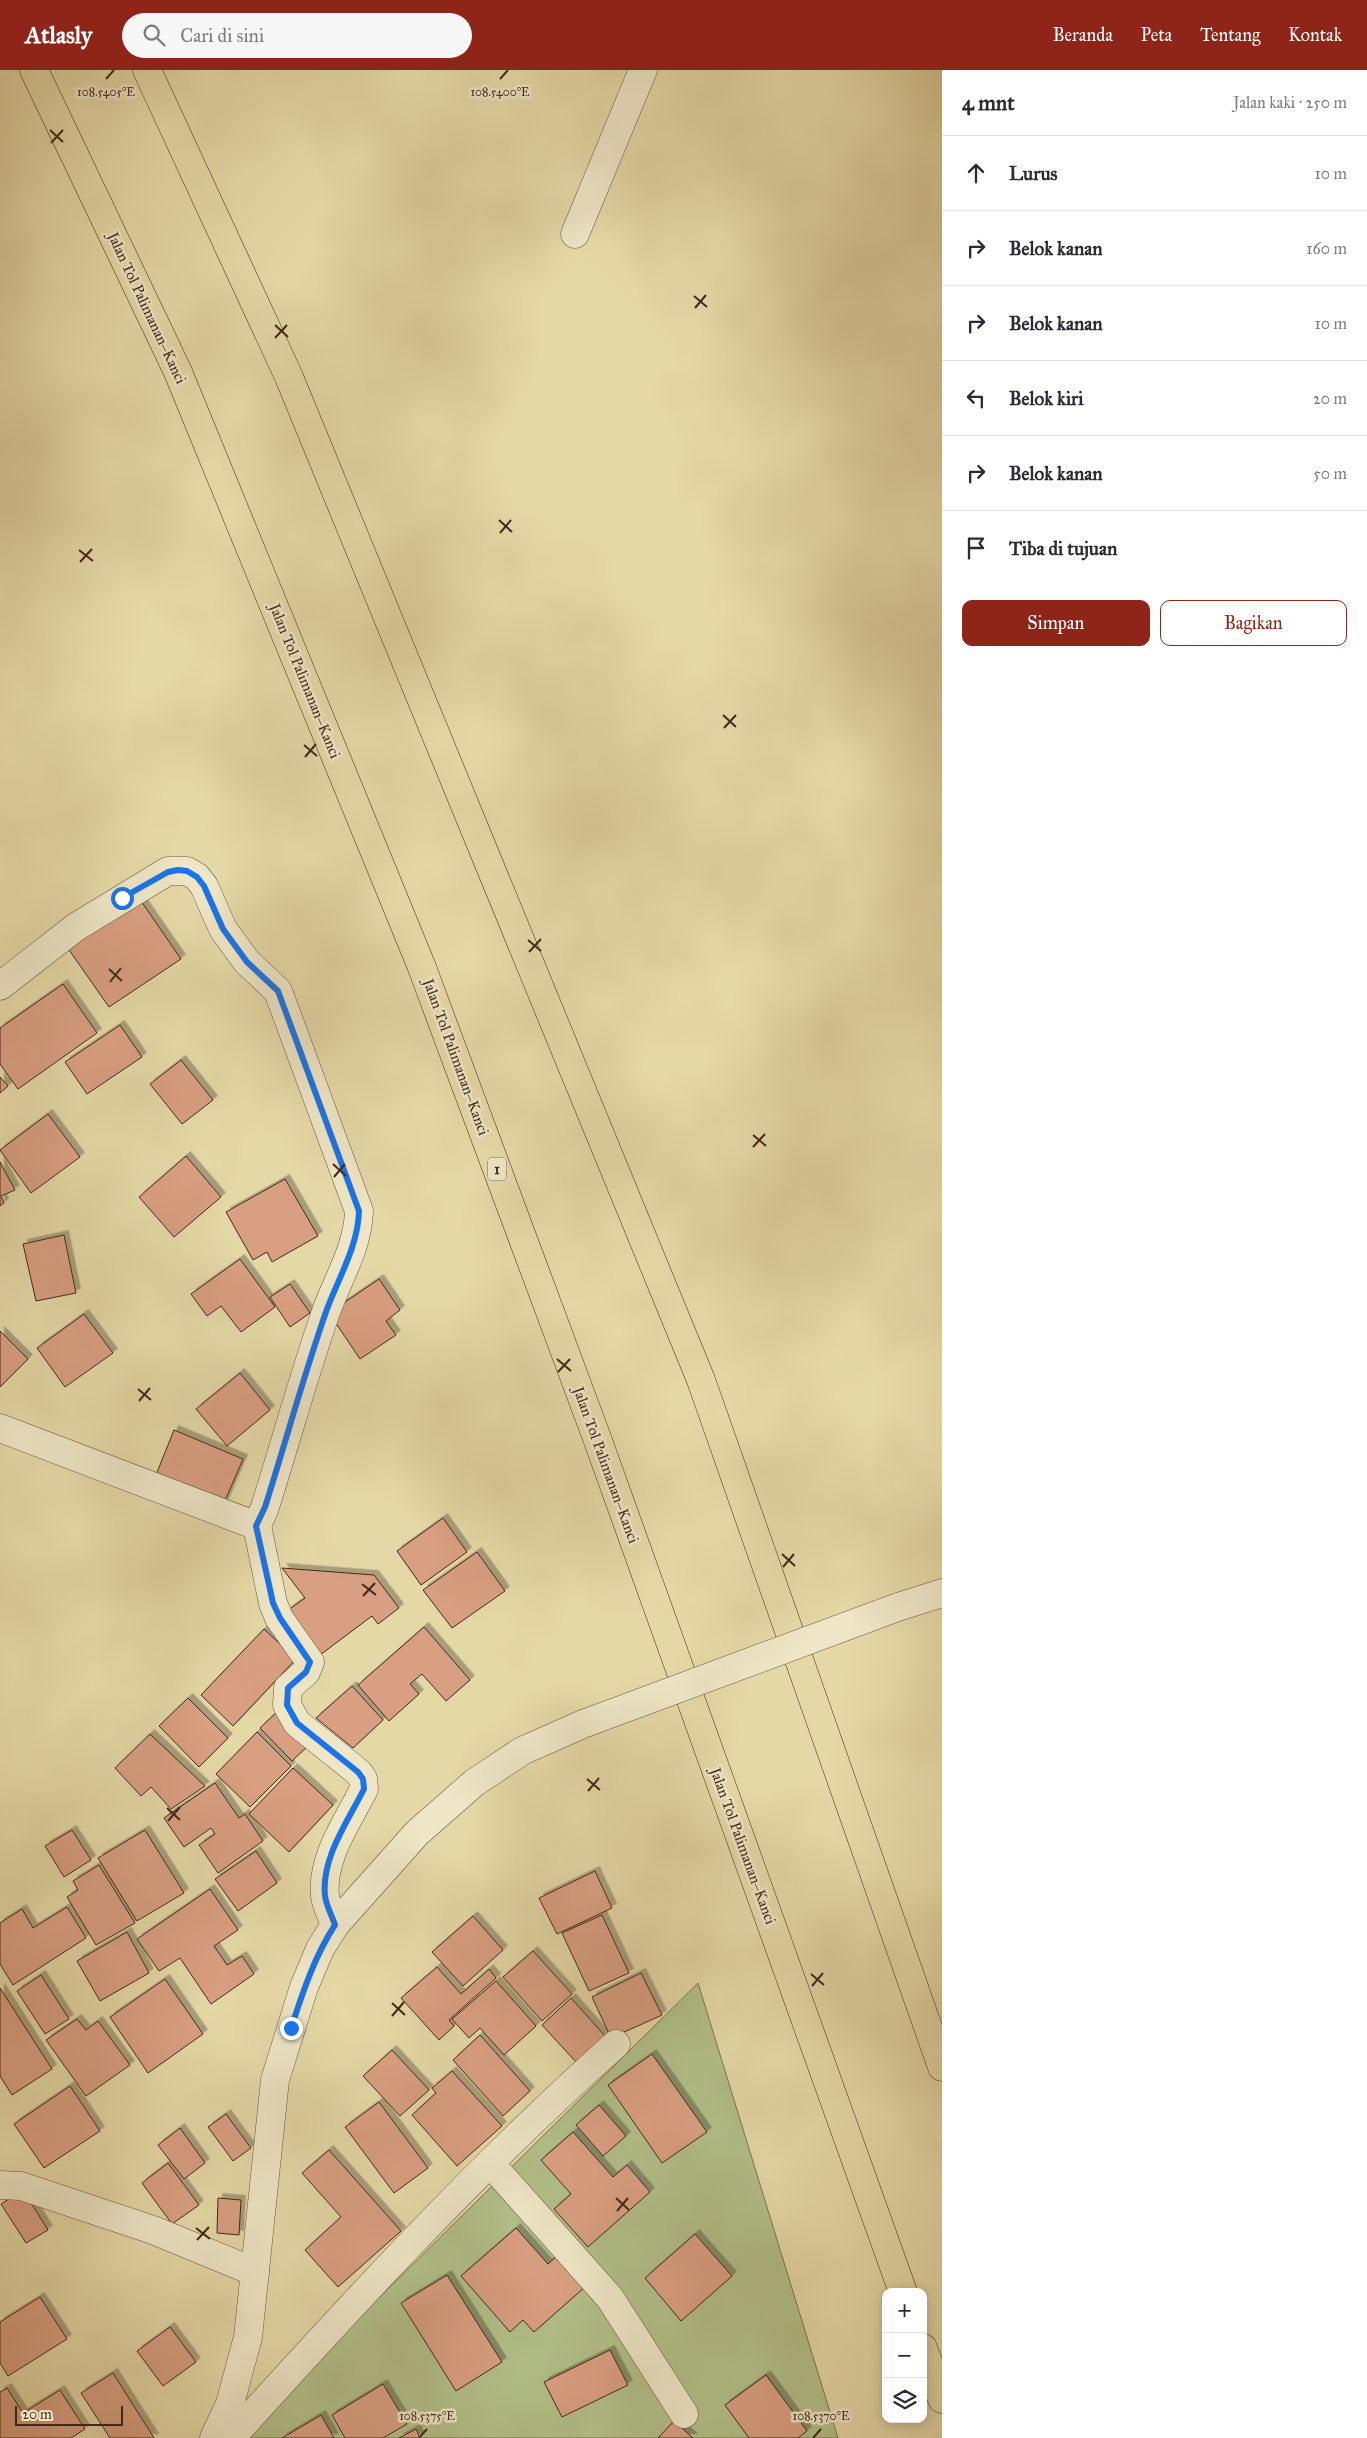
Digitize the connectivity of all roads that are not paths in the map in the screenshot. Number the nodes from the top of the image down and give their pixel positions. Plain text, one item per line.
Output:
1 (34, 70) edge
2 (147, 70) edge
3 (643, 70) edge
4 (575, 234) dead end
5 (0, 986) edge
6 (0, 1428) edge
7 (256, 1526) junction
8 (942, 1593) edge
9 (335, 1925) junction
10 (616, 2044) dead end
11 (942, 2067) edge
12 (490, 2163) junction
13 (0, 2186) edge
14 (256, 2272) junction
15 (902, 2288) edge
16 (927, 2359) edge
17 (942, 2400) edge
18 (684, 2414) dead end
19 (214, 2438) edge
20 (231, 2438) edge

1 - 15 highway, Jalan Tol Palimanan–Kanci / 1
2 - 11 highway
3 - 4 street
5 - 7 street
6 - 7 street
7 - 9 street
8 - 9 street, bridge
9 - 14 street
10 - 12 street
12 - 18 street
12 - 20 street
13 - 14 street
14 - 19 street
16 - 17 highway

